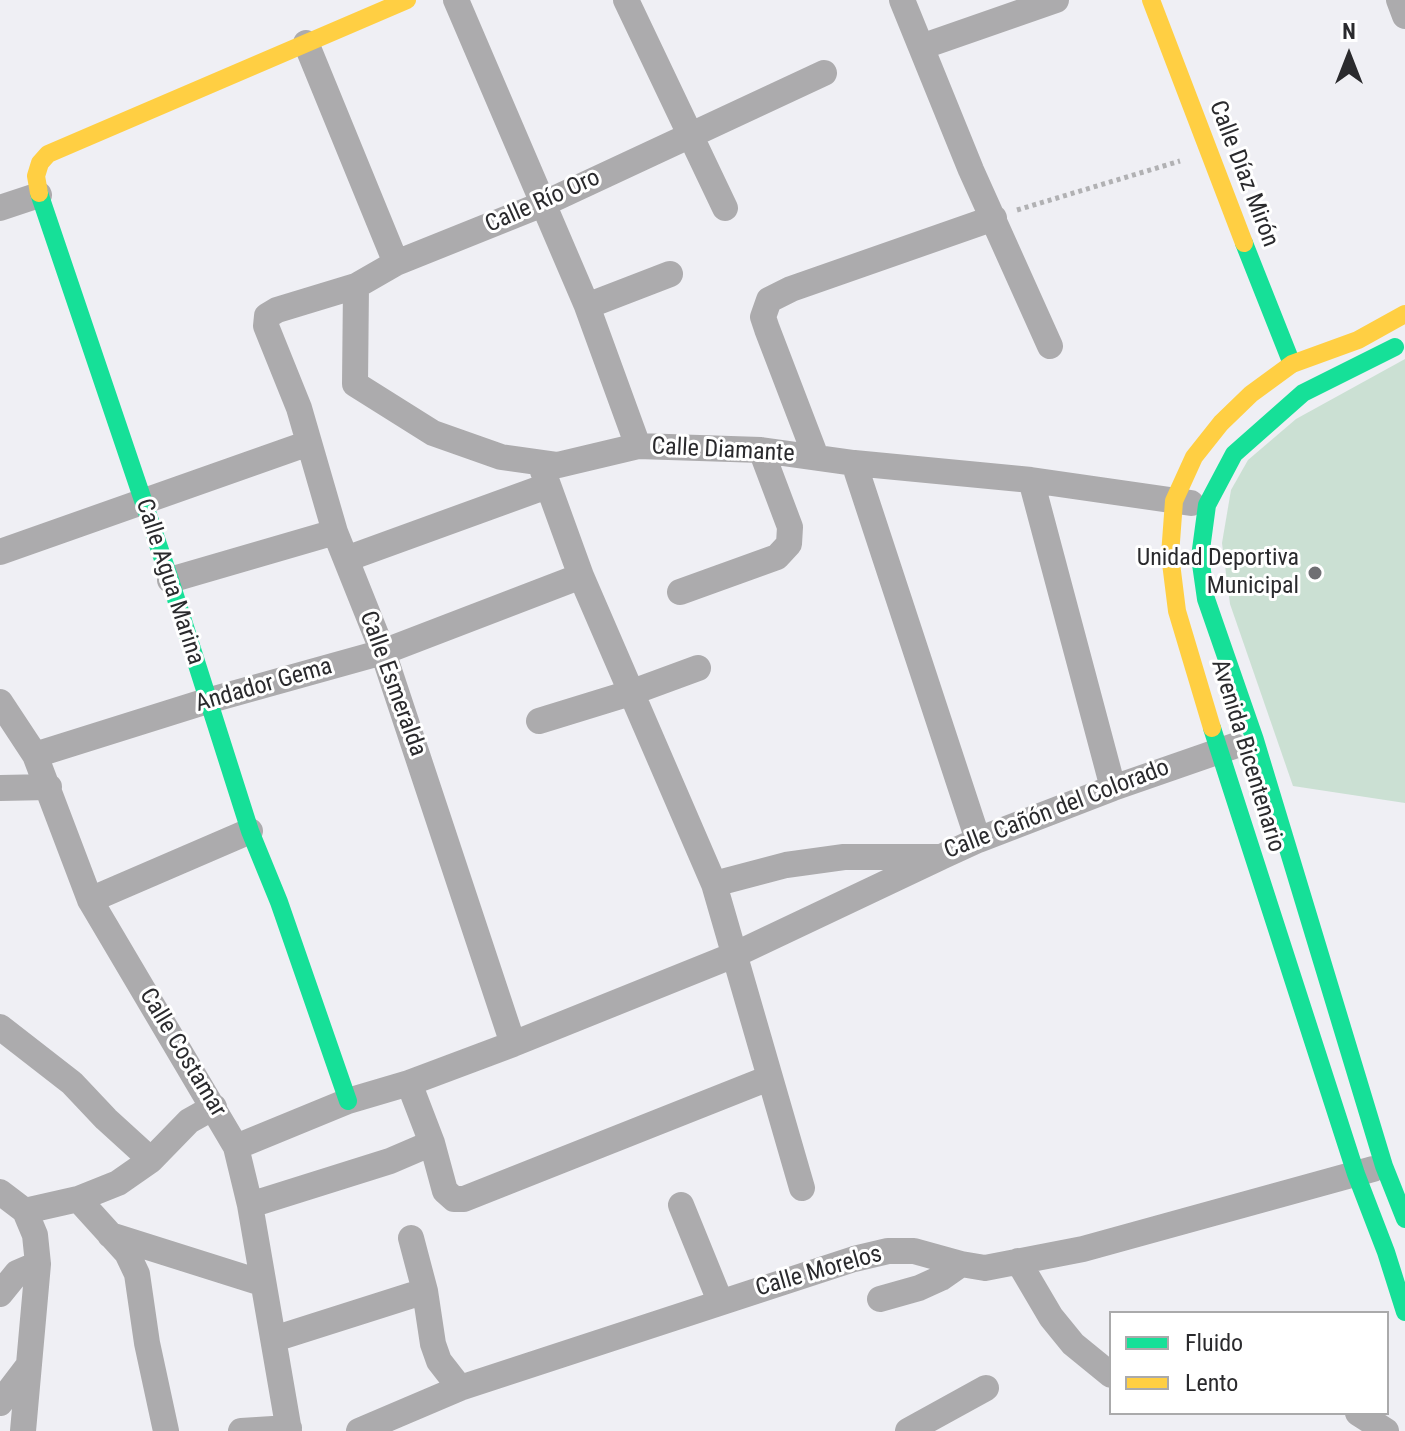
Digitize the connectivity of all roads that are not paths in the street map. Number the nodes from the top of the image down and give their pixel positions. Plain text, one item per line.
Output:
1 (407, 0) edge
2 (456, 0) edge
3 (626, 0) edge
4 (902, 0) edge
5 (1056, 0) edge
6 (1151, 0) edge
7 (1399, 0) edge
8 (1405, 16) edge
9 (306, 43) junction
10 (921, 47) junction
11 (824, 73) dead end
12 (690, 135) junction
13 (39, 195) junction
14 (543, 204) junction
15 (0, 208) edge
16 (725, 208) dead end
17 (994, 218) junction
18 (396, 263) junction
19 (670, 274) dead end
20 (356, 286) junction
21 (587, 306) junction
22 (1405, 314) edge
23 (266, 326) joint
24 (1405, 342) edge
25 (1050, 346) dead end
26 (1292, 364) junction
27 (309, 443) junction
28 (638, 446) junction
29 (761, 450) junction
30 (816, 457) junction
31 (854, 463) junction
32 (544, 475) junction
33 (1031, 480) junction
34 (142, 500) junction
35 (1174, 501) junction
36 (1207, 505) junction
37 (335, 532) junction
38 (0, 552) edge
39 (346, 559) junction
40 (581, 576) junction
41 (170, 580) junction
42 (680, 592) dead end
43 (383, 652) junction
44 (698, 668) dead end
45 (630, 693) junction
46 (207, 701) junction
47 (0, 702) edge
48 (539, 721) dead end
49 (1255, 740) junction
50 (1219, 750) junction
51 (35, 755) junction
52 (49, 787) junction
53 (0, 788) edge
54 (1113, 788) junction
55 (250, 831) junction
56 (978, 840) junction
57 (941, 857) junction
58 (714, 884) junction
59 (90, 900) junction
60 (734, 955) junction
61 (0, 1027) edge
62 (513, 1044) junction
63 (769, 1078) junction
64 (409, 1083) junction
65 (348, 1101) junction
66 (214, 1107) junction
67 (432, 1143) junction
68 (236, 1147) junction
69 (151, 1160) junction
70 (1384, 1166) junction
71 (1356, 1174) junction
72 (802, 1188) dead end
73 (0, 1192) edge
74 (78, 1199) junction
75 (250, 1205) junction
76 (681, 1205) dead end
77 (25, 1211) junction
78 (1405, 1219) edge
79 (110, 1235) junction
80 (411, 1238) dead end
81 (1018, 1261) junction
82 (38, 1264) junction
83 (961, 1264) junction
84 (262, 1283) junction
85 (425, 1291) junction
86 (0, 1294) edge
87 (880, 1299) dead end
88 (720, 1301) junction
89 (1405, 1312) edge
90 (274, 1339) junction
91 (30, 1363) junction
92 (1109, 1373) edge
93 (460, 1388) junction
94 (986, 1388) dead end
95 (0, 1403) edge
96 (1361, 1415) edge
97 (289, 1430) edge
98 (23, 1431) edge
99 (166, 1431) edge
100 (241, 1431) edge
101 (359, 1431) edge
102 (908, 1431) edge
103 (1386, 1431) edge

1 - 9 main road, Calle Agua Marina
2 - 14 street
3 - 12 street
4 - 10 street
5 - 10 street
6 - 26 main road, Calle Díaz Mirón
7 - 8 street
9 - 13 main road, Calle Agua Marina
9 - 18 street
10 - 17 street
11 - 12 street, Calle Río Oro
12 - 14 street, Calle Río Oro
12 - 16 street
13 - 15 street
13 - 34 main road, Calle Agua Marina
14 - 18 street, Calle Río Oro
14 - 21 street
17 - 25 street
17 - 30 street
18 - 20 street, Calle Río Oro
19 - 21 street
20 - 23 street, Calle Río Oro
20 - 32 street, Calle Diamante
21 - 28 street
22 - 26 main road, Avenida Bicentenario
23 - 27 street, Calle Esmeralda
24 - 36 main road, Avenida Bicentenario
26 - 35 main road, Avenida Bicentenario
27 - 34 street
27 - 37 street, Calle Esmeralda
28 - 29 street, Calle Diamante
28 - 32 street, Calle Diamante
29 - 30 street, Calle Diamante
29 - 42 street
30 - 31 street, Calle Diamante
31 - 33 street, Calle Diamante
31 - 56 street
32 - 39 street, Calle Diamante
32 - 40 street
33 - 35 street, Calle Diamante
33 - 54 street
34 - 38 street
34 - 41 main road, Calle Agua Marina
35 - 36 street, Calle Diamante
35 - 50 main road, Avenida Bicentenario
36 - 49 main road, Avenida Bicentenario
37 - 39 street, Calle Esmeralda
37 - 41 street
39 - 43 street, Calle Esmeralda
40 - 43 street, Andador Gema
40 - 45 street
41 - 46 main road, Calle Agua Marina
43 - 46 street, Andador Gema
43 - 62 street, Calle Esmeralda
44 - 45 street
45 - 48 street
45 - 58 street
46 - 51 street, Andador Gema
46 - 55 main road, Calle Agua Marina
47 - 51 street, Calle Costamar
49 - 50 street, Calle Cañón del Colorado
49 - 70 main road, Avenida Bicentenario
50 - 54 street, Calle Cañón del Colorado
50 - 71 main road, Avenida Bicentenario
51 - 52 street, Calle Costamar
52 - 53 street
52 - 59 street, Calle Costamar
54 - 56 street, Calle Cañón del Colorado
55 - 59 street
55 - 65 main road, Calle Agua Marina
56 - 57 street, Calle Cañón del Colorado
57 - 58 street, Calle Cañón del Colorado
57 - 60 street
58 - 60 street
59 - 66 street, Calle Costamar
60 - 62 street
60 - 63 street
61 - 69 street
62 - 64 street
63 - 67 street
63 - 72 street
64 - 65 street
64 - 67 street
65 - 68 street
66 - 68 street, Calle Costamar
66 - 69 street
67 - 75 street
68 - 75 street, Calle Costamar
69 - 74 street
70 - 71 street, Calle Morelos
70 - 78 main road, Avenida Bicentenario
71 - 81 street, Calle Morelos
71 - 89 main road, Avenida Bicentenario
73 - 77 street
74 - 77 street
74 - 79 street
75 - 84 street, Calle Costamar
76 - 88 street
77 - 82 street
79 - 84 street
79 - 99 street
80 - 85 street
81 - 83 street, Calle Morelos
81 - 92 street
82 - 86 street
82 - 91 street
83 - 87 street
83 - 88 street, Calle Morelos
84 - 90 street, Calle Costamar
85 - 90 street
85 - 93 street
88 - 93 street, Calle Morelos
90 - 97 street, Calle Costamar
91 - 95 street
91 - 98 street
93 - 101 street, Calle Morelos
94 - 102 street
96 - 103 street
97 - 100 street

